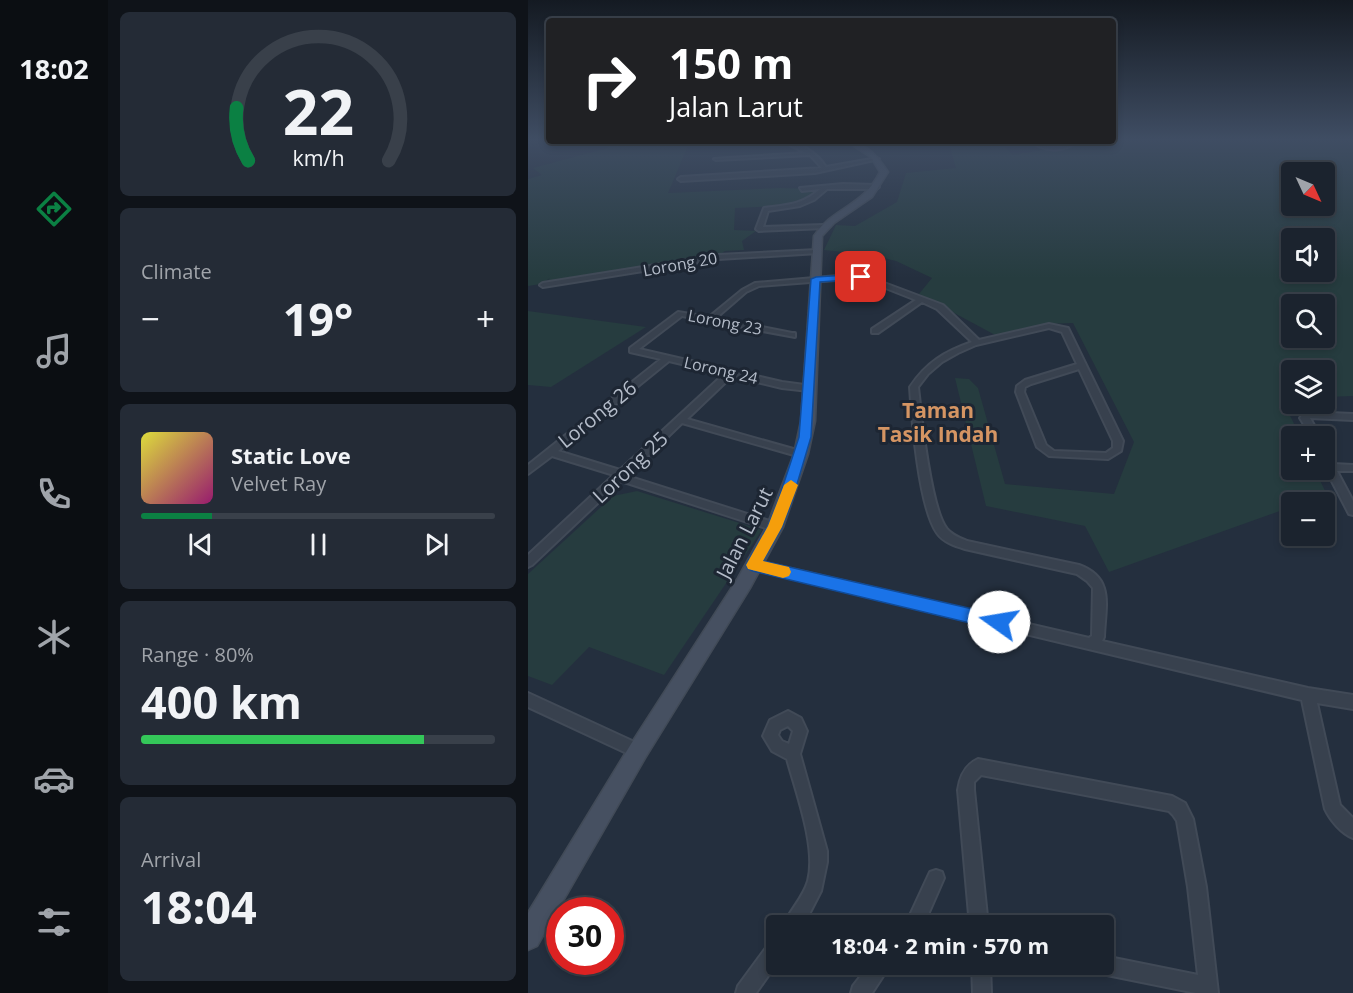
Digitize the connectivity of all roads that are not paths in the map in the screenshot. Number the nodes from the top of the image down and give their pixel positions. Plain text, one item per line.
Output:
1 (826, 187) junction
2 (876, 187) joint
3 (802, 189) dead end
4 (823, 227) junction
5 (817, 252) junction
6 (816, 279) junction
7 (543, 285) dead end
8 (922, 299) junction
9 (711, 319) junction
10 (875, 331) dead end
11 (792, 335) dead end
12 (978, 344) junction
13 (633, 350) joint
14 (667, 358) junction
15 (1082, 365) junction
16 (732, 372) junction
17 (809, 388) junction
18 (1353, 417) edge
19 (680, 420) junction
20 (1309, 426) edge
21 (549, 452) junction
22 (801, 454) junction
23 (1335, 467) edge
24 (1353, 468) edge
25 (528, 470) edge
26 (621, 475) junction
27 (1335, 475) edge
28 (1353, 511) edge
29 (775, 527) junction
30 (528, 562) edge
31 (753, 565) junction
32 (1092, 643) junction
33 (1308, 695) junction
34 (528, 700) edge
35 (1353, 702) edge
36 (638, 751) junction
37 (794, 754) dead end
38 (1353, 830) edge
39 (936, 878) dead end
40 (535, 910) edge
41 (799, 915) edge
42 (919, 915) edge
43 (978, 915) edge
44 (528, 937) edge
45 (766, 963) edge
46 (1114, 968) edge
47 (874, 975) edge
48 (981, 975) edge
49 (1208, 989) edge
50 (745, 993) edge
51 (860, 993) edge
52 (982, 993) edge

1 - 2 street
1 - 3 street
1 - 4 street
2 - 4 main road
4 - 5 main road, Jalan Larut
5 - 6 main road, Jalan Larut
5 - 7 street, Lorong 20
6 - 8 street
6 - 9 street
6 - 17 main road, Jalan Larut
8 - 10 street
8 - 12 street
9 - 11 street, Lorong 23
9 - 13 street, Lorong 23
12 - 15 street
12 - 32 street
13 - 14 street, Lorong 24
14 - 16 street, Lorong 24
14 - 21 street, Lorong 26
15 - 15 street
16 - 17 street, Lorong 24
16 - 19 street, Lorong 25
17 - 22 main road, Jalan Larut
18 - 20 street
19 - 22 street
19 - 26 street, Lorong 25
21 - 25 street, Lorong 26
21 - 26 street
22 - 29 main road, Jalan Larut
23 - 24 street
26 - 29 street
26 - 30 street, Lorong 25
27 - 28 street
29 - 31 main road, Jalan Larut
31 - 32 street
31 - 36 main road, Jalan Larut
32 - 33 street
33 - 35 street
33 - 38 street
34 - 36 street
36 - 40 main road, Jalan Larut
37 - 41 street
39 - 42 street
40 - 44 main road, Jalan Larut
43 - 49 street
45 - 50 street
46 - 49 street
47 - 51 street
48 - 52 street

